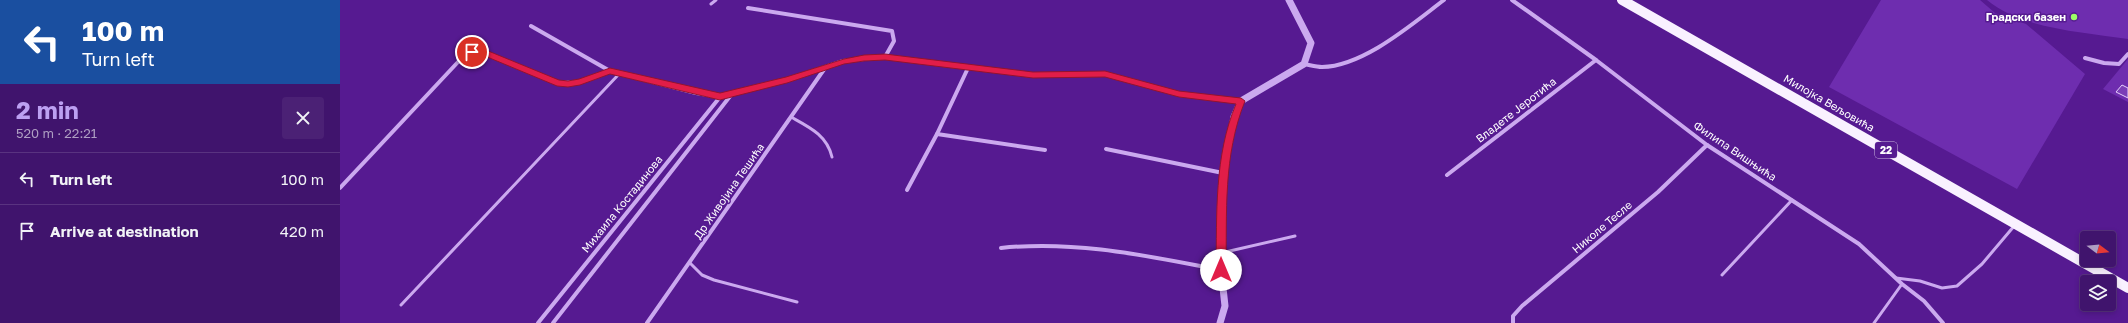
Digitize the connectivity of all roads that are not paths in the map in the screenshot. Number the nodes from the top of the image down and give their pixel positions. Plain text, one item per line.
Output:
1 (716, 0) edge
2 (1289, 0) edge
3 (1444, 0) edge
4 (1512, 0) edge
5 (1622, 0) edge
6 (711, 4) dead end
7 (748, 8) dead end
8 (531, 26) dead end
9 (2128, 54) edge
10 (885, 57) junction
11 (2085, 58) dead end
12 (1596, 60) junction
13 (1304, 64) junction
14 (826, 67) junction
15 (968, 68) junction
16 (610, 71) junction
17 (619, 74) junction
18 (731, 95) junction
19 (720, 97) junction
20 (1241, 101) junction
21 (791, 117) junction
22 (937, 134) junction
23 (1707, 145) junction
24 (1106, 149) dead end
25 (1045, 150) dead end
26 (832, 157) dead end
27 (1223, 173) junction
28 (1447, 175) dead end
29 (340, 188) edge
30 (907, 190) dead end
31 (1792, 200) junction
32 (2016, 224) junction
33 (1295, 236) dead end
34 (1001, 248) dead end
35 (1221, 253) junction
36 (690, 263) junction
37 (1221, 270) junction
38 (1722, 275) dead end
39 (1896, 278) junction
40 (1902, 284) junction
41 (2128, 288) edge
42 (797, 302) dead end
43 (401, 305) dead end
44 (538, 323) edge
45 (553, 323) edge
46 (647, 323) edge
47 (1220, 323) edge
48 (1513, 323) edge
49 (1874, 323) edge
50 (1943, 323) edge

1 - 6 lane
2 - 13 street
3 - 13 street
4 - 12 street, Филипа Вишњића
5 - 32 main road, Милојка Вељовића / 22
7 - 10 street
8 - 16 street
9 - 11 street
10 - 14 street
10 - 15 street
12 - 23 street, Филипа Вишњића
12 - 28 street, Владете Јеротића
13 - 20 street
14 - 18 street
14 - 21 street, Др Живојина Тешића
15 - 20 street
15 - 22 street
16 - 17 street
16 - 29 street
17 - 19 street
17 - 43 lane
18 - 19 street
18 - 45 street, Михаила Костадинова
19 - 44 street, Михаила Костадинова
20 - 27 street
21 - 26 lane
21 - 36 street, Др Живојина Тешића
22 - 25 street
22 - 30 street
23 - 31 street, Филипа Вишњића
23 - 48 street, Николе Тесле
24 - 27 street
27 - 35 street
31 - 38 lane
31 - 39 street, Филипа Вишњића
32 - 39 lane
32 - 41 main road, Милојка Вељовића / 22
33 - 35 lane
34 - 37 street
35 - 37 street
36 - 42 lane
36 - 46 street, Др Живојина Тешића
37 - 47 street
39 - 40 street, Филипа Вишњића
40 - 49 lane
40 - 50 street, Филипа Вишњића

